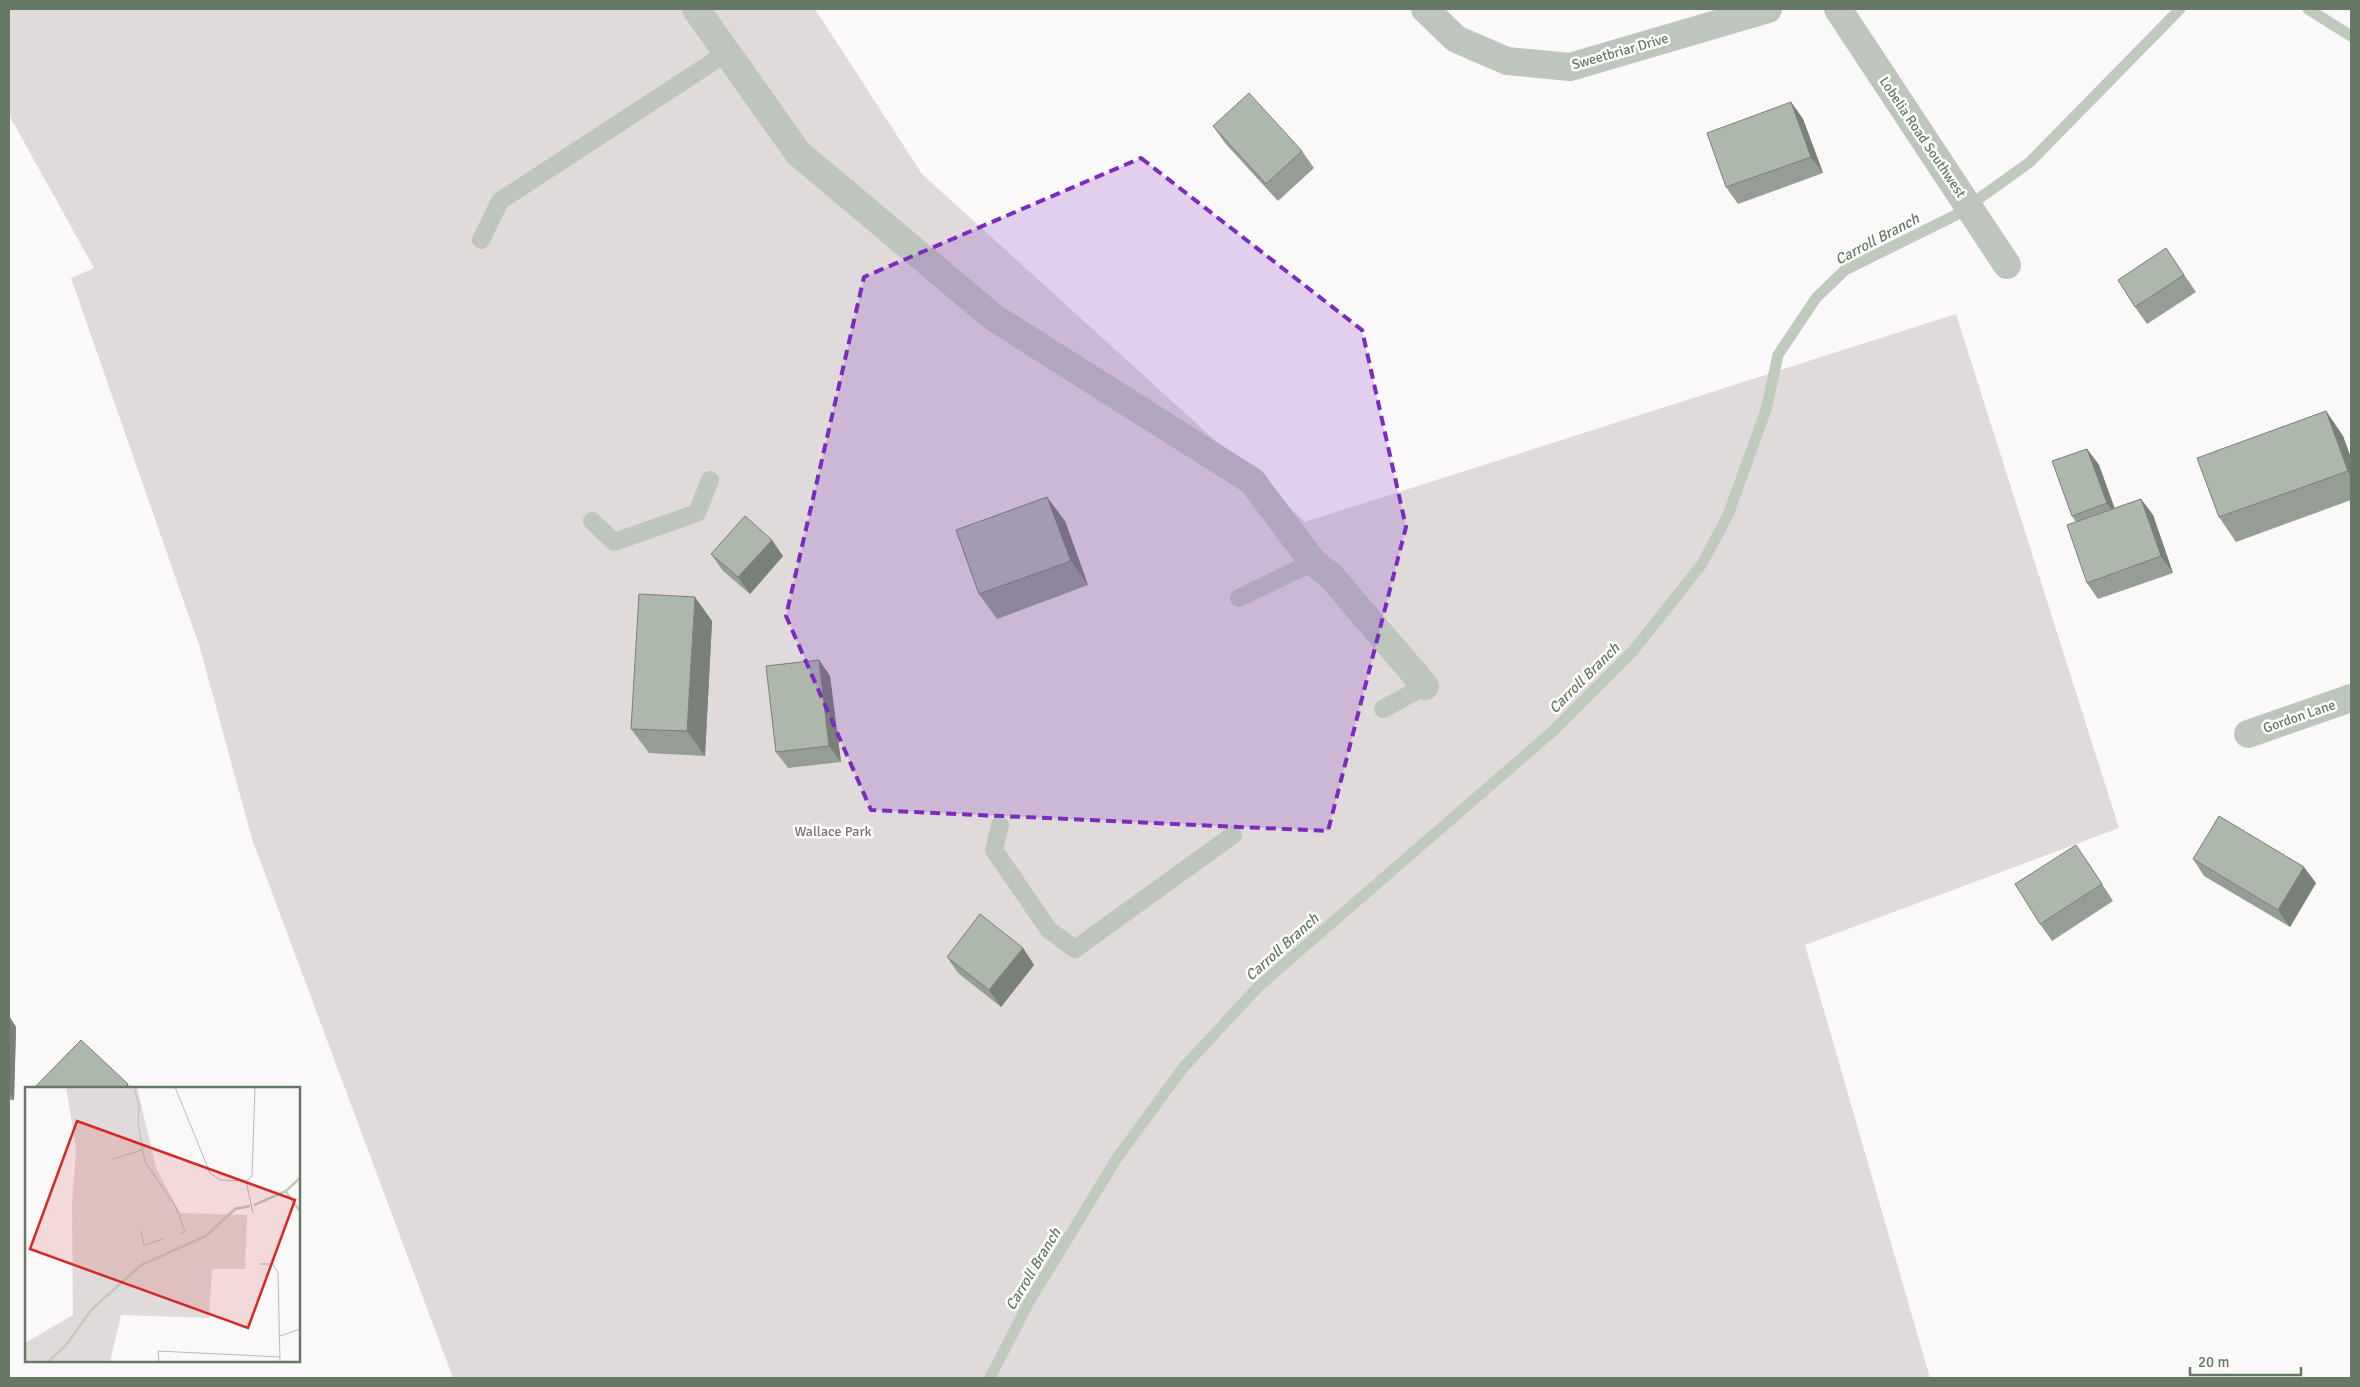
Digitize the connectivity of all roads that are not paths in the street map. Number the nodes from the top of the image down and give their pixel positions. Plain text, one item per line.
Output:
1 (696, 9) edge
2 (1425, 9) edge
3 (1768, 9) edge
4 (1838, 9) edge
5 (728, 52) junction
6 (481, 240) dead end
7 (2007, 265) dead end
8 (710, 480) dead end
9 (592, 521) dead end
10 (1313, 562) junction
11 (1239, 598) dead end
12 (1424, 686) joint
13 (2351, 698) edge
14 (1383, 709) dead end
15 (2248, 734) dead end
16 (1000, 825) dead end
17 (1233, 835) dead end

1 - 5 street
2 - 3 street, Sweetbriar Drive
4 - 7 street, Lobelia Road Southwest
5 - 6 lane
5 - 10 street
8 - 9 lane
10 - 11 lane
10 - 12 street
12 - 14 lane
13 - 15 street, Gordon Lane
16 - 17 lane

